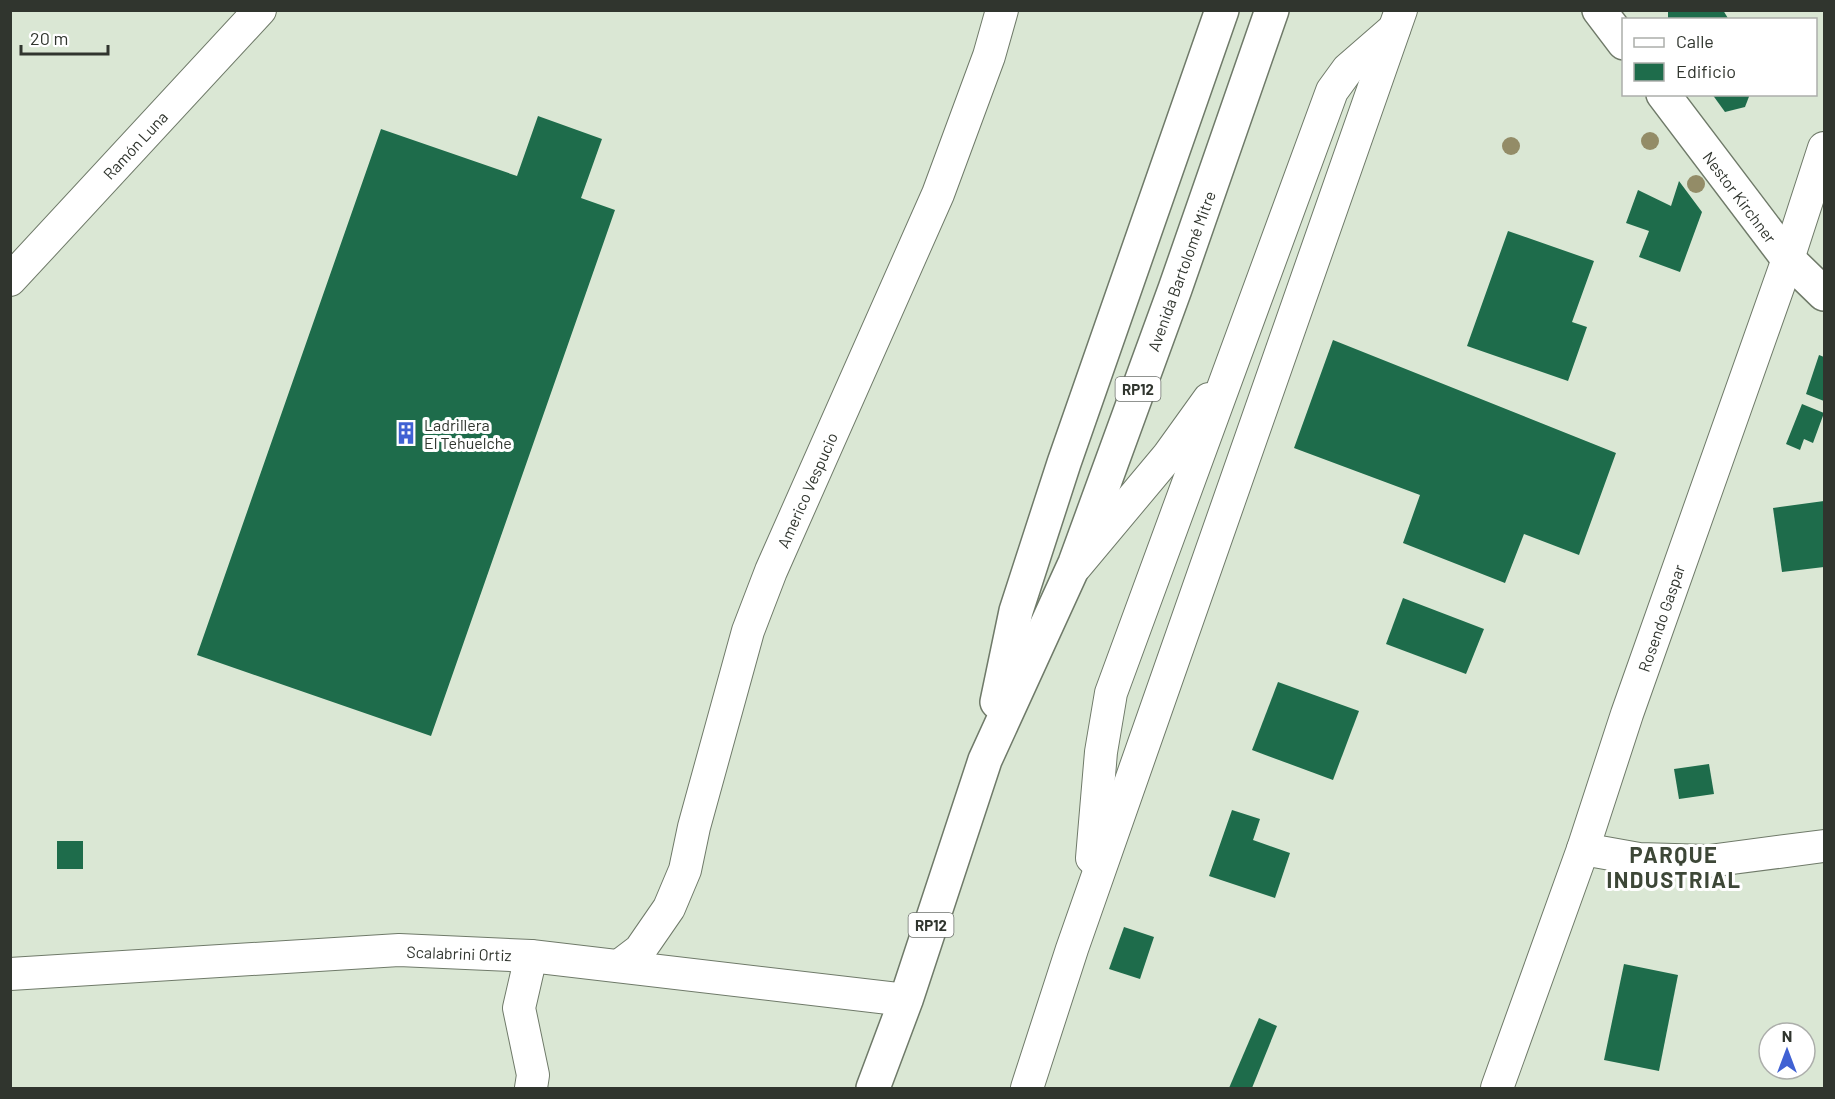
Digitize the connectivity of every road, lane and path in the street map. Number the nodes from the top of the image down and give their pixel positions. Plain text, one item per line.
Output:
1 (260, 10) edge
2 (1002, 10) edge
3 (1222, 10) edge
4 (1272, 10) edge
5 (1599, 10) edge
6 (1398, 20) edge
7 (1622, 42) edge
8 (1665, 96) edge
9 (1824, 148) edge
10 (1788, 259) junction
11 (10, 280) edge
12 (1824, 294) edge
13 (1232, 367) junction
14 (1071, 571) junction
15 (985, 760) junction
16 (1824, 846) edge
17 (1583, 849) junction
18 (1088, 903) junction
19 (531, 956) junction
20 (618, 966) junction
21 (10, 974) edge
22 (906, 1000) junction
23 (531, 1089) edge
24 (873, 1089) edge
25 (1027, 1089) edge
26 (1497, 1089) edge

1 - 11 street, Ramón Luna
2 - 20 street, Americo Vespucio
3 - 15 main road, Avenida Bartolomé Mitre / RP12
4 - 14 main road, Avenida Bartolomé Mitre / RP12
5 - 7 main road
6 - 13 street
6 - 18 street
8 - 10 main road, Nestor Kirchner
9 - 10 street, Rosendo Gaspar
10 - 12 main road, Nestor Kirchner
10 - 17 street, Rosendo Gaspar
13 - 14 street
13 - 18 street
14 - 15 main road, Avenida Bartolomé Mitre / RP12
15 - 22 main road, Avenida Bartolomé Mitre / RP12
16 - 17 street
17 - 26 street, Rosendo Gaspar
18 - 25 street
19 - 20 street, Scalabrini Ortiz
19 - 21 street, Scalabrini Ortiz
19 - 23 street
20 - 22 street, Scalabrini Ortiz
22 - 24 main road, Avenida Bartolomé Mitre / RP12

